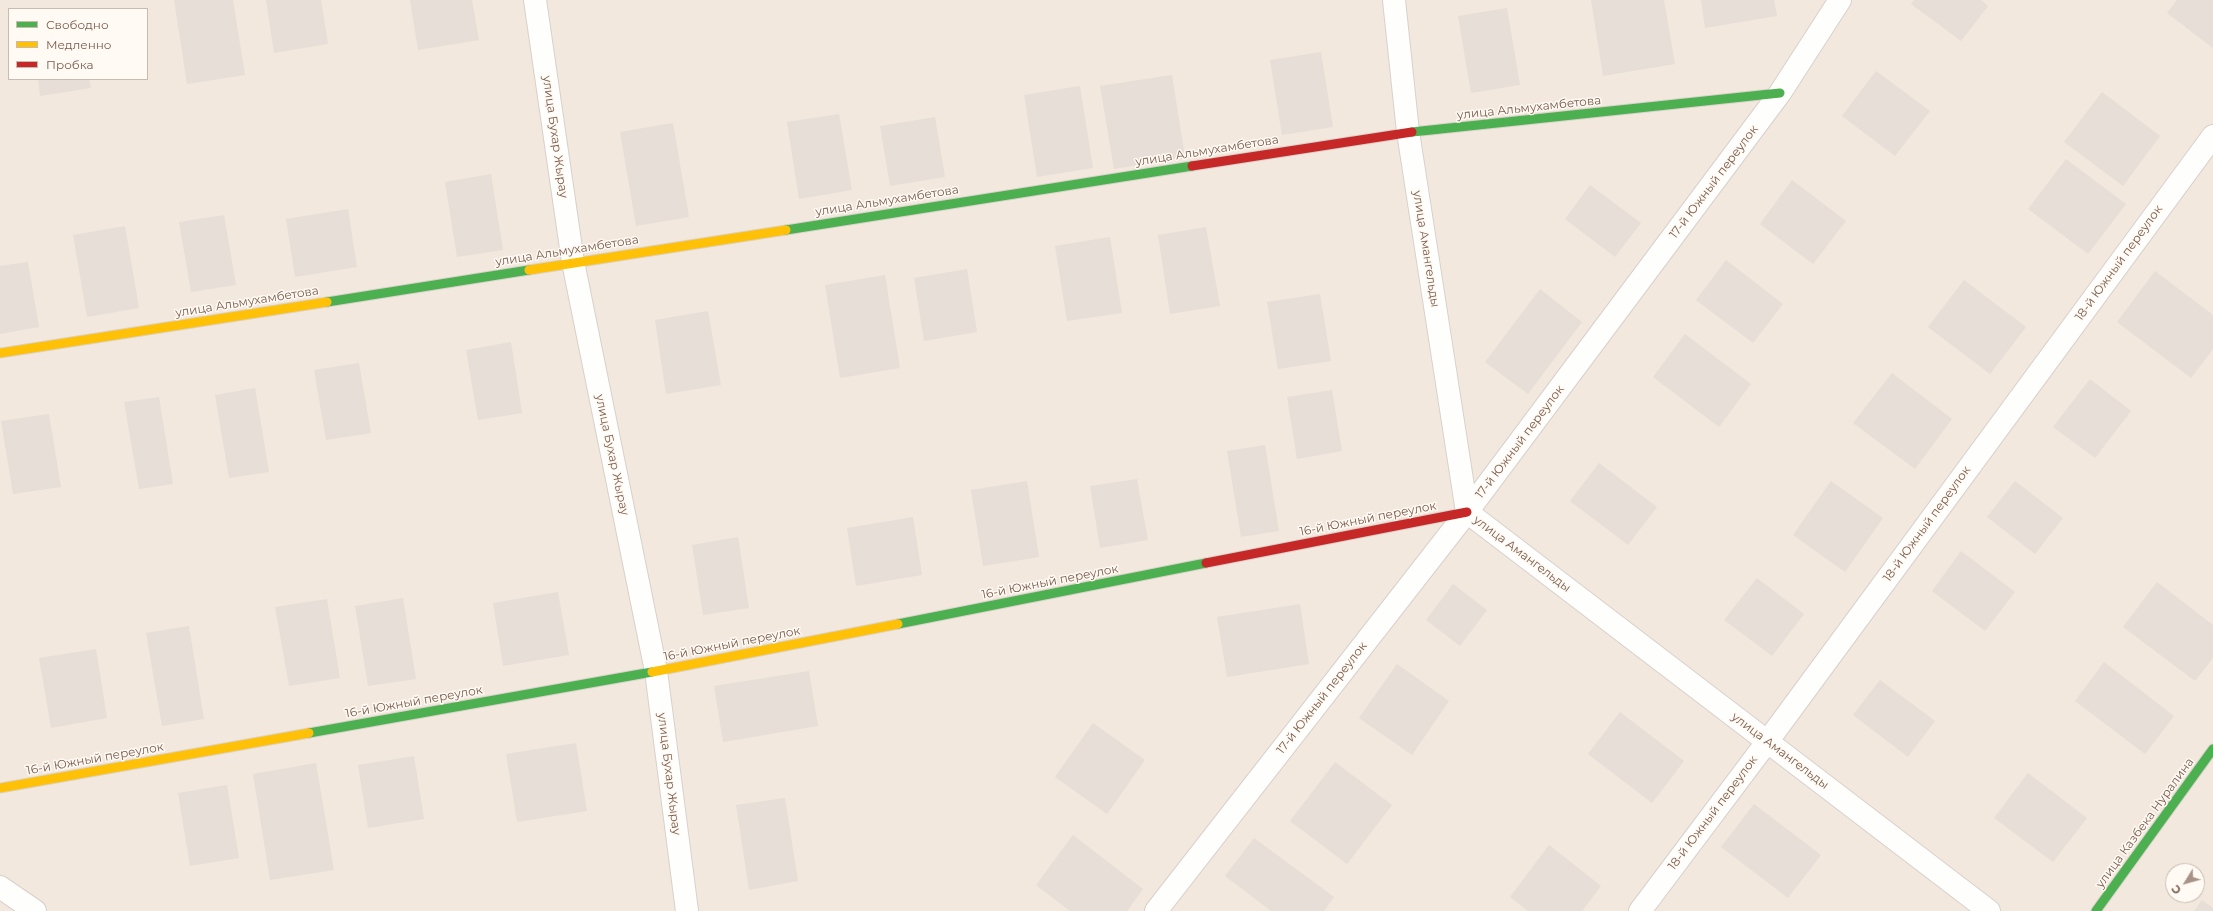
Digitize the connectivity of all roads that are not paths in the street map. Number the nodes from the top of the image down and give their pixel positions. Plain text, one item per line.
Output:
1 (535, 0) edge
2 (1394, 0) edge
3 (1840, 0) edge
4 (1780, 93) junction
5 (1408, 132) junction
6 (2213, 136) edge
7 (573, 262) junction
8 (0, 353) edge
9 (1467, 512) junction
10 (656, 671) junction
11 (1767, 742) junction
12 (2213, 749) edge
13 (0, 788) edge
14 (0, 887) edge
15 (35, 911) edge
16 (687, 911) edge
17 (1156, 911) edge
18 (1640, 911) edge
19 (1989, 911) edge
20 (2096, 911) edge

1 - 7 street, улица Бухар Жырау
2 - 5 street, улица Амангельды
3 - 4 street, 17-й Южный переулок
4 - 5 street, улица Альмухамбетова
4 - 9 street, 17-й Южный переулок
5 - 7 street, улица Альмухамбетова
5 - 9 street, улица Амангельды
6 - 11 street, 18-й Южный переулок
7 - 8 street, улица Альмухамбетова
7 - 10 street, улица Бухар Жырау
9 - 10 street, 16-й Южный переулок
9 - 11 street, улица Амангельды
9 - 17 street, 17-й Южный переулок
10 - 13 street, 16-й Южный переулок
10 - 16 street, улица Бухар Жырау
11 - 18 street, 18-й Южный переулок
11 - 19 street, улица Амангельды
12 - 20 street, улица Казбека Нуралина
14 - 15 street

